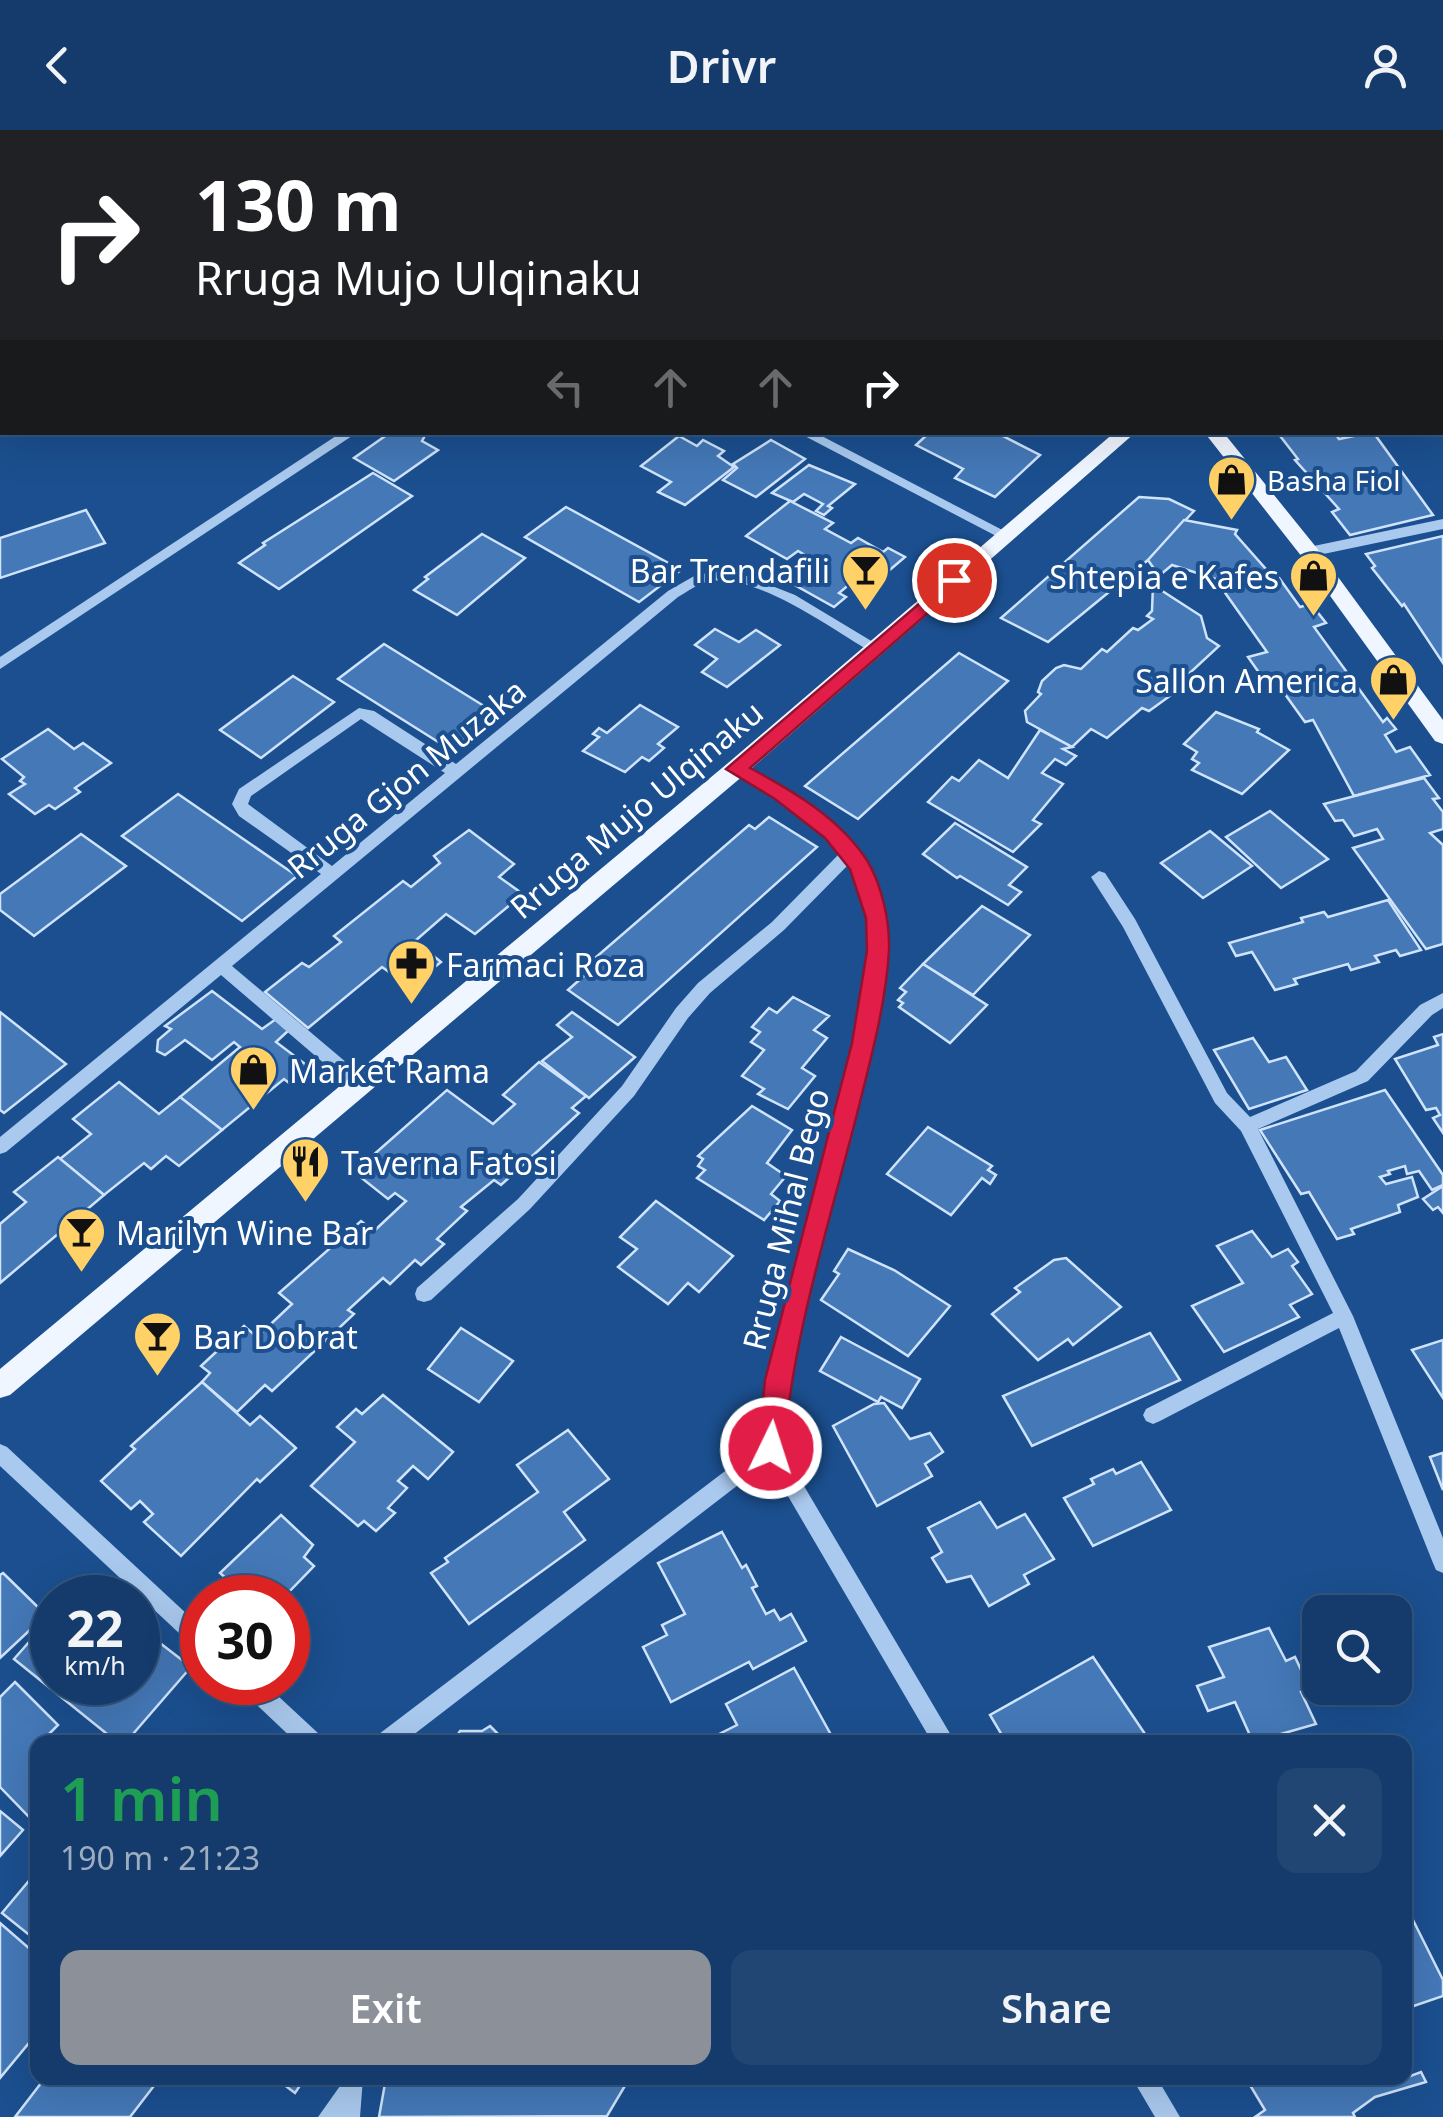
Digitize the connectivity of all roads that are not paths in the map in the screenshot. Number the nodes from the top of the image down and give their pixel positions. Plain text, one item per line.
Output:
1 (347, 435) edge
2 (809, 435) edge
3 (1123, 435) edge
4 (1215, 435) edge
5 (1443, 524) edge
6 (1006, 535) junction
7 (1309, 552) junction
8 (876, 648) junction
9 (0, 664) edge
10 (1443, 736) edge
11 (736, 769) junction
12 (456, 772) junction
13 (850, 852) junction
14 (332, 874) junction
15 (1099, 877) dead end
16 (221, 966) junction
17 (1443, 1000) edge
18 (360, 1084) junction
19 (1247, 1126) junction
20 (0, 1147) edge
21 (424, 1294) dead end
22 (1344, 1316) junction
23 (0, 1386) edge
24 (1152, 1415) dead end
25 (771, 1448) junction
26 (0, 1453) edge
27 (1443, 1563) edge
28 (180, 1621) edge
29 (272, 1705) edge
30 (304, 1735) edge
31 (396, 1735) edge
32 (940, 1735) edge
33 (350, 2085) edge
34 (351, 2085) edge
35 (1148, 2085) edge
36 (330, 2117) edge
37 (348, 2117) edge
38 (1168, 2117) edge

1 - 9 street
2 - 6 street
3 - 6 main road, Rruga Mujo Ulqinaku
4 - 7 main road
5 - 7 street
6 - 8 main road, Rruga Mujo Ulqinaku
7 - 10 main road
8 - 11 main road, Rruga Mujo Ulqinaku
8 - 12 street, Rruga Gjon Muzaka
11 - 13 street, Rruga Mihal Bego
11 - 18 main road, Rruga Mujo Ulqinaku
12 - 14 street, Rruga Gjon Muzaka
12 - 14 street
13 - 21 street
13 - 25 street, Rruga Mihal Bego
14 - 16 street, Rruga Gjon Muzaka
15 - 19 street
16 - 18 street
16 - 20 street, Rruga Gjon Muzaka
17 - 19 street
18 - 23 main road, Rruga Mujo Ulqinaku
19 - 22 street
22 - 24 street
22 - 27 street
25 - 31 street
25 - 32 street
26 - 28 street
29 - 30 street
33 - 36 street
34 - 37 street
35 - 38 street

